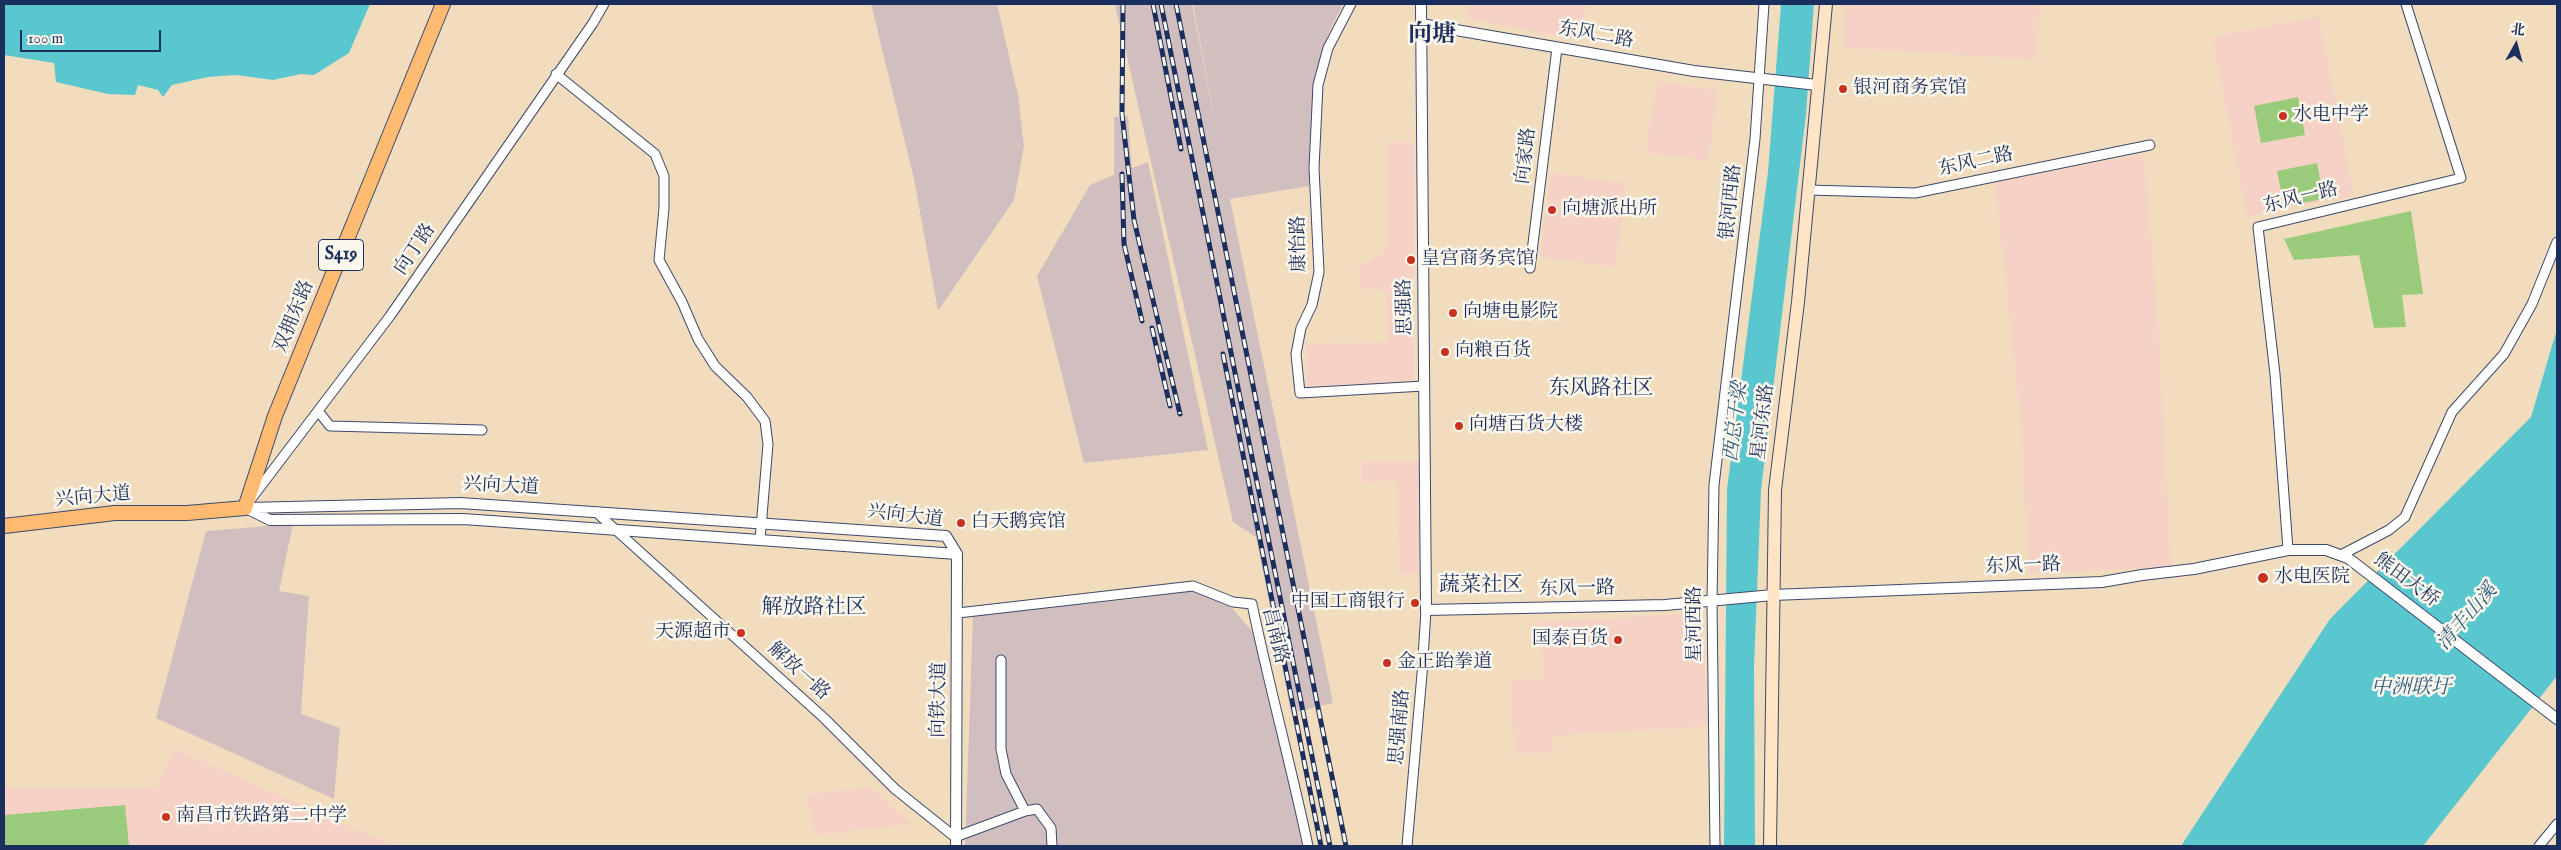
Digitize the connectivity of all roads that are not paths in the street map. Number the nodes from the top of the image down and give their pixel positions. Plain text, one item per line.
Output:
1 (443, 4) edge
2 (604, 4) edge
3 (1351, 4) edge
4 (1421, 4) edge
5 (1764, 4) edge
6 (1826, 4) edge
7 (2406, 4) edge
8 (1421, 24) junction
9 (1557, 48) junction
10 (556, 74) junction
11 (1761, 80) junction
12 (1813, 85) junction
13 (2150, 145) dead end
14 (1808, 190) junction
15 (2557, 242) edge
16 (1530, 268) dead end
17 (1424, 386) junction
18 (1724, 402) joint
19 (318, 411) junction
20 (482, 430) dead end
21 (245, 508) junction
22 (596, 512) junction
23 (762, 524) junction
24 (4, 526) edge
25 (616, 530) junction
26 (760, 540) junction
27 (2288, 550) junction
28 (957, 554) junction
29 (2341, 555) junction
30 (2352, 562) joint
31 (1773, 595) junction
32 (1712, 602) junction
33 (1426, 610) junction
34 (958, 613) junction
35 (1001, 660) dead end
36 (2557, 718) edge
37 (1024, 811) junction
38 (2557, 824) edge
39 (955, 842) edge
40 (1052, 846) edge
41 (1308, 846) edge
42 (1407, 846) edge
43 (1714, 846) edge
44 (1770, 846) edge
45 (2539, 846) edge

1 - 21 main road, 双拥东路 / S419
2 - 10 street, 向丁路
3 - 17 street, 康怡路
4 - 8 street, 思强路
5 - 11 street, 银河西路
6 - 12 main road, 星河东路
7 - 27 street, 东风一路
8 - 9 street, 东风二路
8 - 17 street, 思强路
9 - 11 street, 东风二路
9 - 16 street, 向家路
10 - 19 street, 向丁路
10 - 23 street
11 - 12 street, 东风二路
11 - 18 street, 银河西路
12 - 14 main road, 星河东路
13 - 14 street, 东风二路
14 - 31 main road, 星河东路
15 - 29 street
17 - 33 street, 思强路
18 - 32 street, 星河西路
19 - 20 street
19 - 21 street, 向丁路
21 - 22 street, 兴向大道
21 - 24 main road, 兴向大道
21 - 25 street, 兴向大道
22 - 23 street, 兴向大道
22 - 25 street, 解放一路
23 - 26 street
23 - 28 street, 兴向大道
25 - 26 street, 兴向大道
25 - 39 street, 解放一路
26 - 28 street, 兴向大道
27 - 29 street, 东风一路
27 - 31 street, 东风一路
28 - 34 street, 向铁大道
29 - 30 street, 东风一路
30 - 36 street, 熊田大桥
31 - 32 street, 东风一路
31 - 44 main road, 星河东路
32 - 33 street, 东风一路
32 - 43 street, 星河西路
33 - 42 street, 思强南路
34 - 39 street, 向铁大道
34 - 41 street, 昌南路
35 - 37 street
37 - 39 street
37 - 40 street
38 - 45 street

